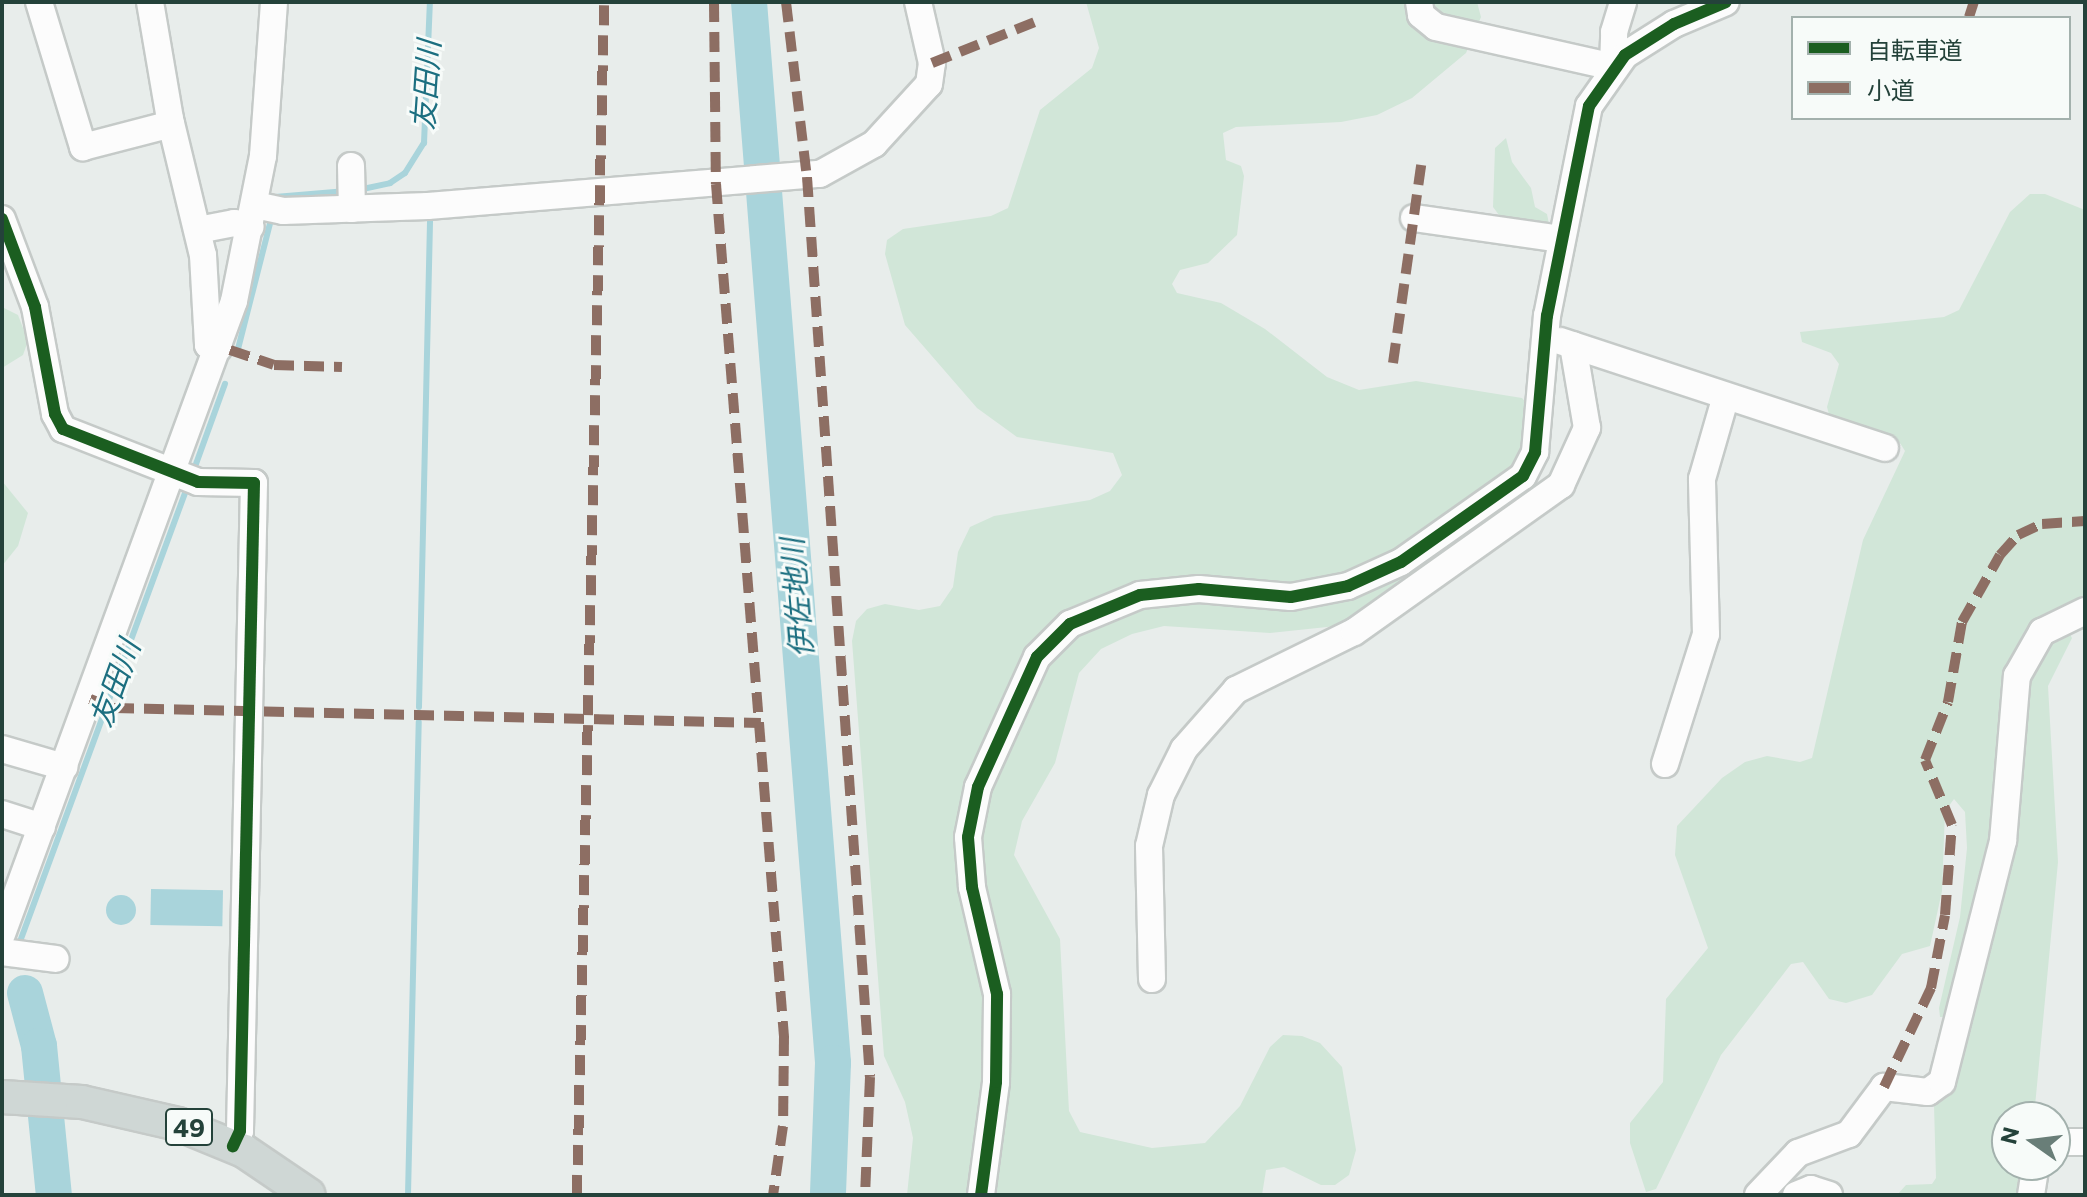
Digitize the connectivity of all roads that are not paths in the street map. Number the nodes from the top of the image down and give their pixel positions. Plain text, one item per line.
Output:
1 (39, 2) edge
2 (150, 2) edge
3 (274, 2) edge
4 (918, 2) edge
5 (1419, 2) edge
6 (1623, 2) edge
7 (1726, 2) edge
8 (1613, 67) junction
9 (171, 124) junction
10 (253, 216) junction
11 (1414, 218) dead end
12 (2, 219) edge
13 (198, 230) junction
14 (1562, 239) junction
15 (1544, 339) junction
16 (1573, 345) junction
17 (219, 348) junction
18 (1726, 396) junction
19 (1885, 448) dead end
20 (185, 477) junction
21 (2085, 611) edge
22 (2, 749) edge
23 (1665, 764) dead end
24 (64, 767) junction
25 (2, 814) edge
26 (42, 827) junction
27 (10, 949) edge
28 (56, 959) dead end
29 (1152, 979) dead end
30 (2, 1097) edge
31 (233, 1146) junction
32 (309, 1195) edge
33 (981, 1195) edge
34 (1758, 1195) edge
35 (1796, 1195) edge
36 (1829, 1195) edge

1 - 9 street
2 - 9 street
3 - 10 street
4 - 10 street
5 - 8 street
6 - 8 street
7 - 8 street
8 - 14 street
9 - 13 street
10 - 13 street
10 - 17 street
11 - 14 street
12 - 20 street
13 - 17 street
14 - 15 street
15 - 16 street
15 - 33 street
16 - 18 street
16 - 29 street
17 - 20 street
18 - 19 street
18 - 23 street
20 - 24 street
20 - 31 street
21 - 34 street
22 - 24 street
24 - 26 street
25 - 26 street
26 - 27 street
27 - 28 street
30 - 31 main road, 49
31 - 32 main road, 49
35 - 36 street

